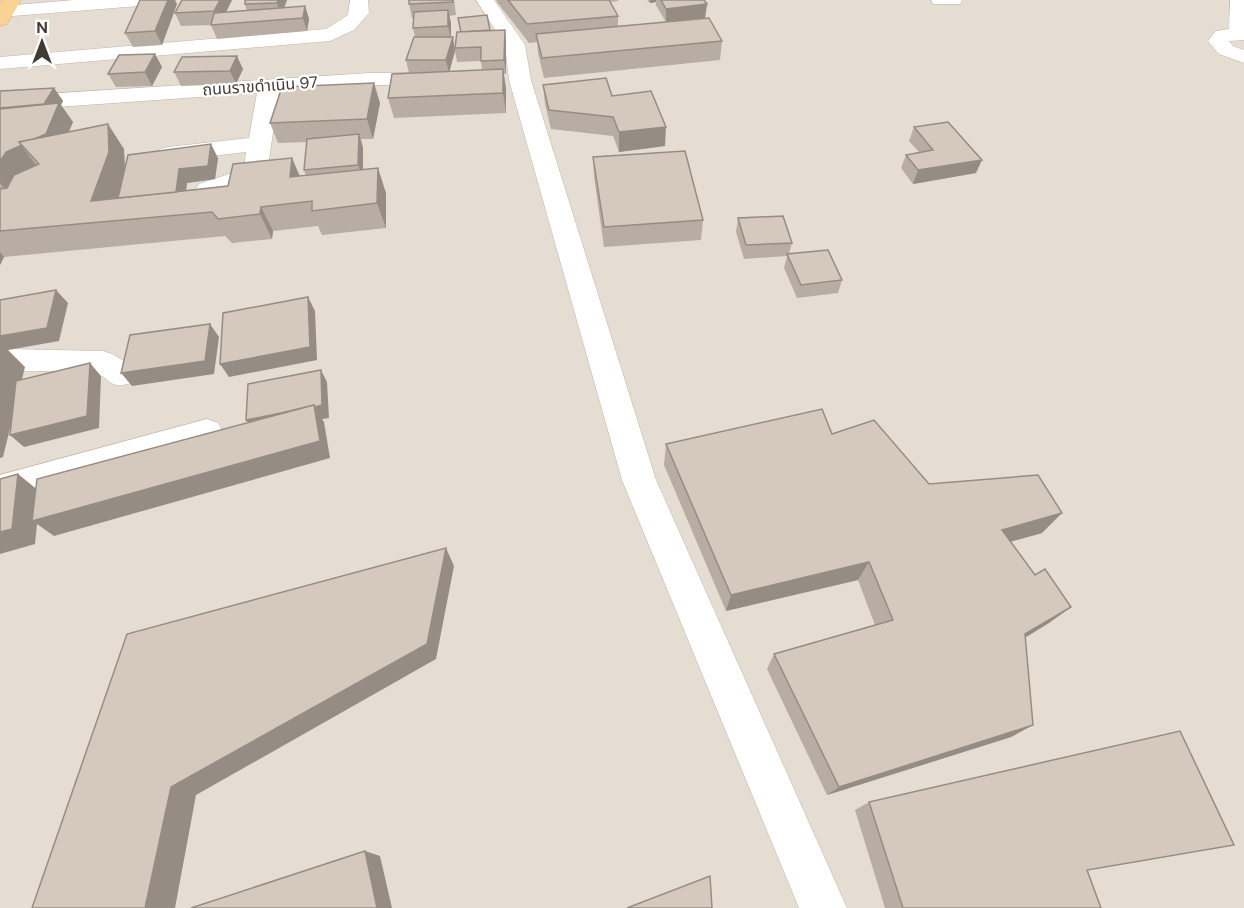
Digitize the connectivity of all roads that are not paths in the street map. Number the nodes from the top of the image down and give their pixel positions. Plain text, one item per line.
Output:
1 (359, 0) edge
2 (485, 0) edge
3 (940, 0) edge
4 (953, 0) edge
5 (1239, 0) edge
6 (130, 1) edge
7 (5, 11) edge
8 (1241, 34) edge
9 (100, 54) junction
10 (1244, 57) edge
11 (0, 63) edge
12 (450, 79) edge
13 (269, 86) junction
14 (0, 104) edge
15 (259, 144) junction
16 (147, 156) edge
17 (208, 189) edge
18 (0, 362) edge
19 (120, 375) edge
20 (207, 432) edge
21 (0, 490) edge
22 (823, 908) edge

1 - 9 street
2 - 22 street
3 - 4 street
5 - 8 street
6 - 7 street
6 - 9 street
8 - 10 street
9 - 11 street
12 - 13 street, ถนนราขดำเนิน 97
13 - 14 street, ถนนราขดำเนิน 97
13 - 15 street
15 - 16 street
15 - 17 street
18 - 19 street
20 - 21 street

